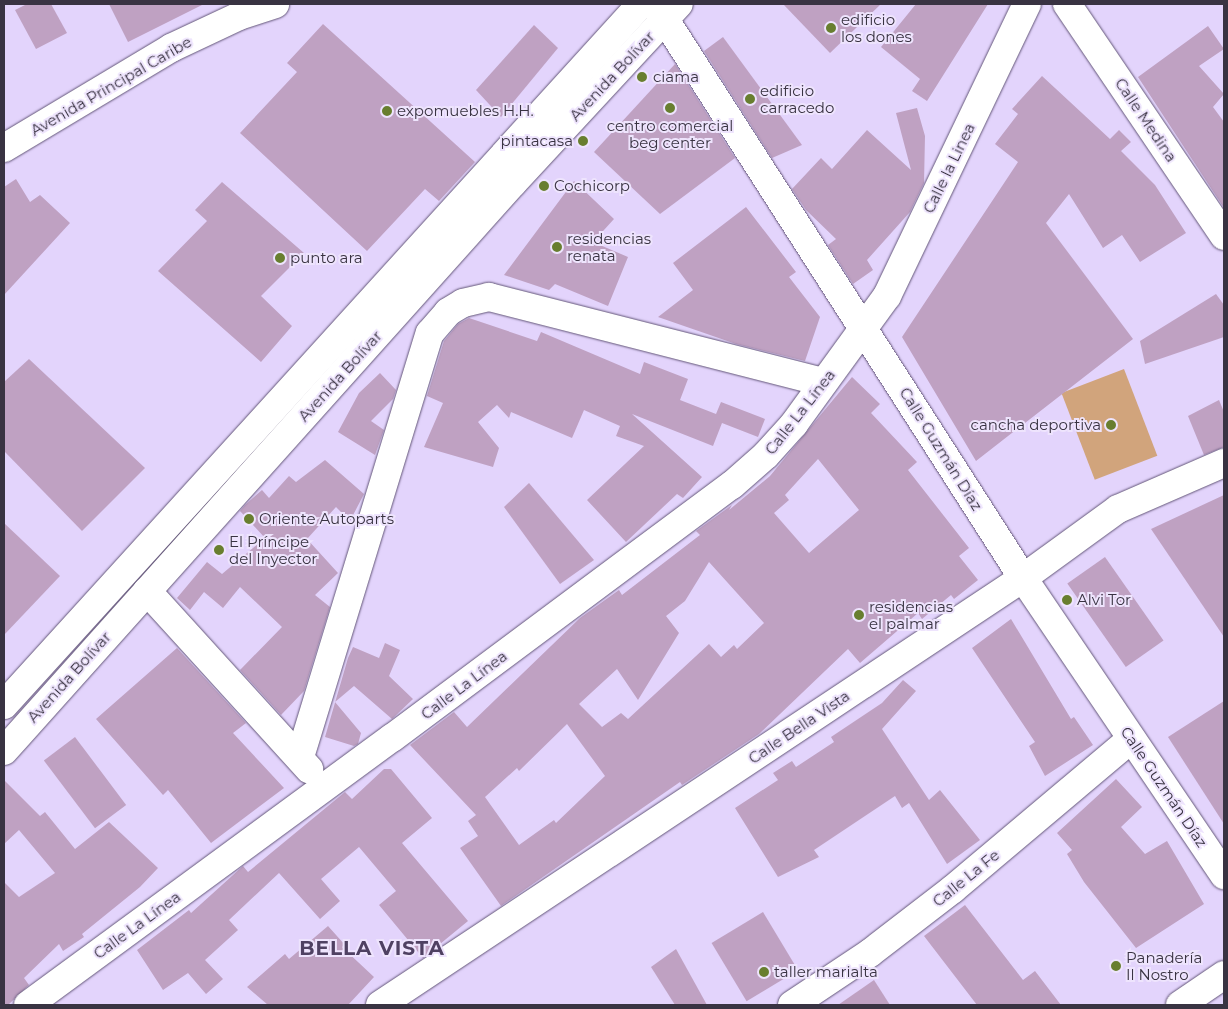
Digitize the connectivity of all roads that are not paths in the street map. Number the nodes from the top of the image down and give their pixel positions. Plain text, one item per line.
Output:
1 (276, 4) edge
2 (641, 4) edge
3 (1027, 4) edge
4 (1067, 4) edge
5 (666, 9) edge
6 (4, 148) edge
7 (1224, 236) edge
8 (864, 328) junction
9 (823, 382) junction
10 (1224, 463) edge
11 (1023, 578) junction
12 (147, 592) junction
13 (4, 704) edge
14 (1132, 739) junction
15 (4, 751) edge
16 (300, 757) junction
17 (323, 787) junction
18 (1224, 875) edge
19 (1224, 975) edge
20 (28, 1005) edge
21 (380, 1005) edge
22 (792, 1005) edge
23 (1180, 1005) edge

1 - 6 street, Avenida Principal Caribe
2 - 13 street, Avenida Bolívar
3 - 8 street, Calle la Linea
4 - 7 street, Calle Medina
5 - 8 street, Calle Guzmán Díaz
5 - 12 street, Avenida Bolívar
8 - 9 street, Calle La Línea
8 - 11 street, Calle Guzmán Díaz
9 - 16 street
9 - 17 street, Calle La Línea
10 - 11 street, Calle Bella Vista
11 - 14 street, Calle Guzmán Díaz
11 - 21 street, Calle Bella Vista
12 - 15 street, Avenida Bolívar
12 - 16 street
14 - 18 street, Calle Guzmán Díaz
14 - 22 street, Calle La Fe
16 - 17 street
17 - 20 street, Calle La Línea
19 - 23 street

